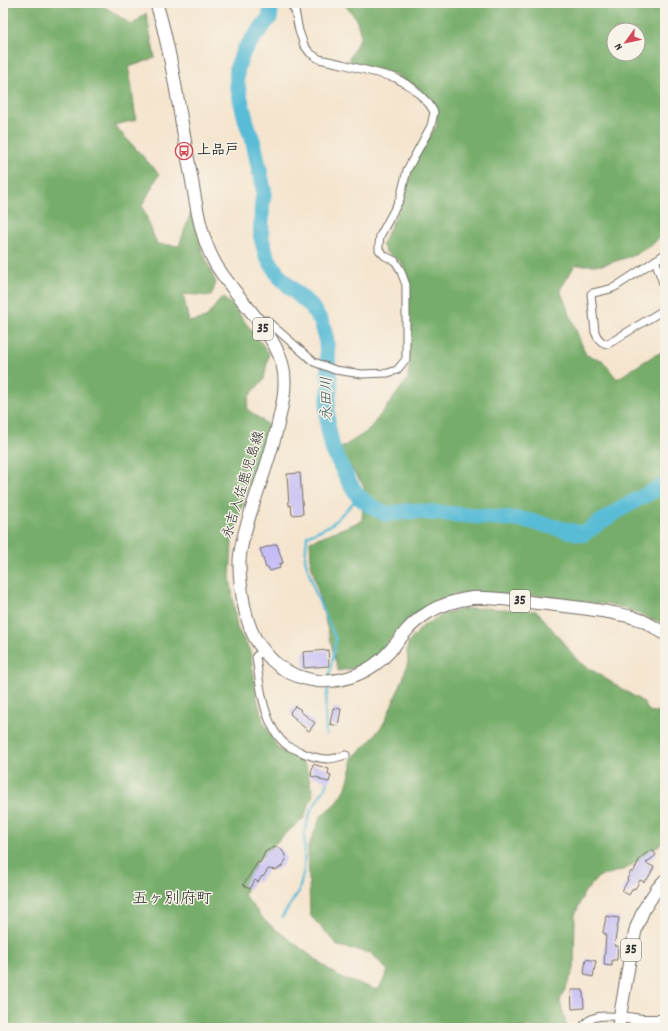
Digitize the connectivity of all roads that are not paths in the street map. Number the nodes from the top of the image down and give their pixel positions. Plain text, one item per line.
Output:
1 (156, 3) edge
2 (290, 3) edge
3 (665, 254) edge
4 (655, 260) junction
5 (665, 289) edge
6 (665, 309) edge
7 (259, 321) junction
8 (665, 634) edge
9 (267, 655) junction
10 (346, 755) dead end
11 (665, 880) edge
12 (665, 1020) edge
13 (619, 1022) edge
14 (582, 1028) edge

1 - 7 main road, 永吉入佐鹿児島線 / 35
2 - 7 street
3 - 4 street
4 - 5 street
4 - 6 street
7 - 9 main road, 永吉入佐鹿児島線 / 35
8 - 9 main road, 永吉入佐鹿児島線 / 35
9 - 10 street
11 - 13 main road, 35
12 - 13 street
13 - 14 street

